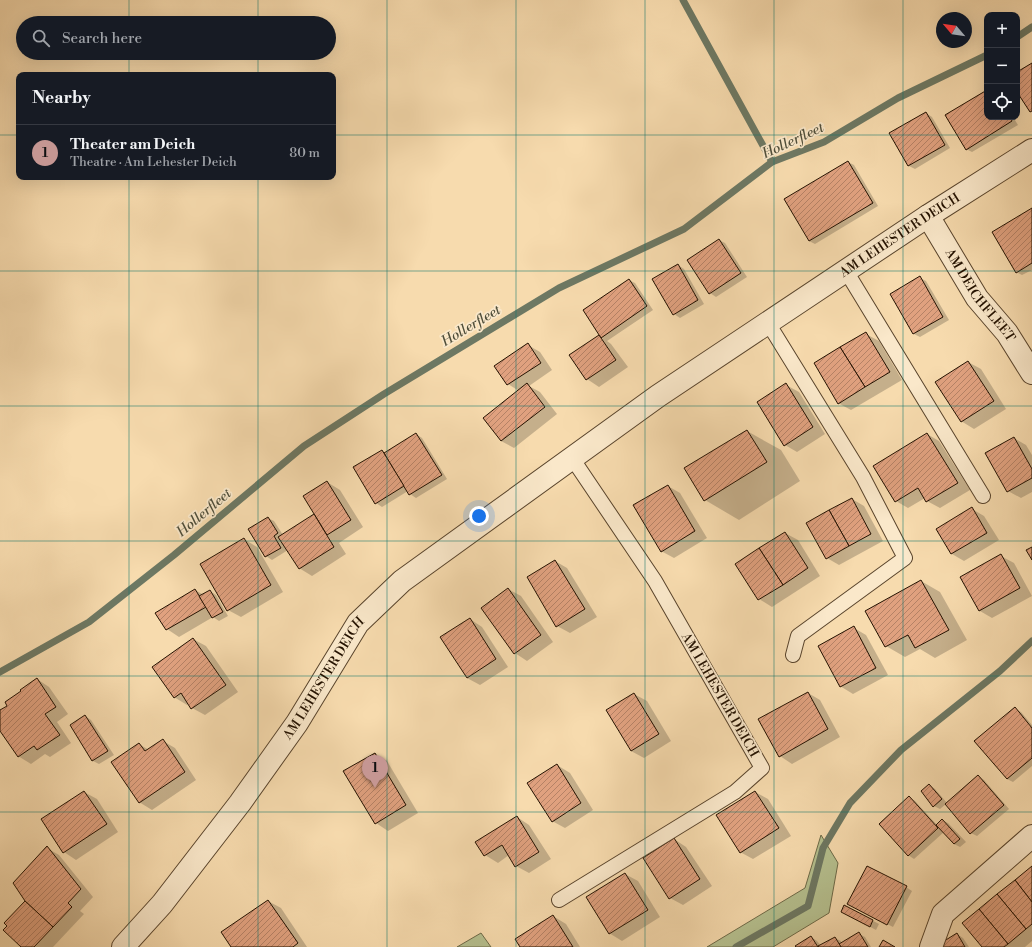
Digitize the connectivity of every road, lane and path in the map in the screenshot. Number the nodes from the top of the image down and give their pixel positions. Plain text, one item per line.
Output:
1 (1032, 150) edge
2 (928, 216) junction
3 (846, 271) junction
4 (768, 323) junction
5 (1032, 373) edge
6 (572, 458) junction
7 (983, 496) dead end
8 (793, 655) dead end
9 (1032, 836) edge
10 (559, 900) dead end
11 (123, 947) edge
12 (931, 947) edge

1 - 2 street, AM LEHESTER DEICH
2 - 3 street, AM LEHESTER DEICH
2 - 5 street, AM DEICHFLEET
3 - 4 street, AM LEHESTER DEICH
3 - 7 lane
4 - 6 street, AM LEHESTER DEICH
4 - 8 lane
6 - 10 lane, AM LEHESTER DEICH
6 - 11 street, AM LEHESTER DEICH
9 - 12 street

